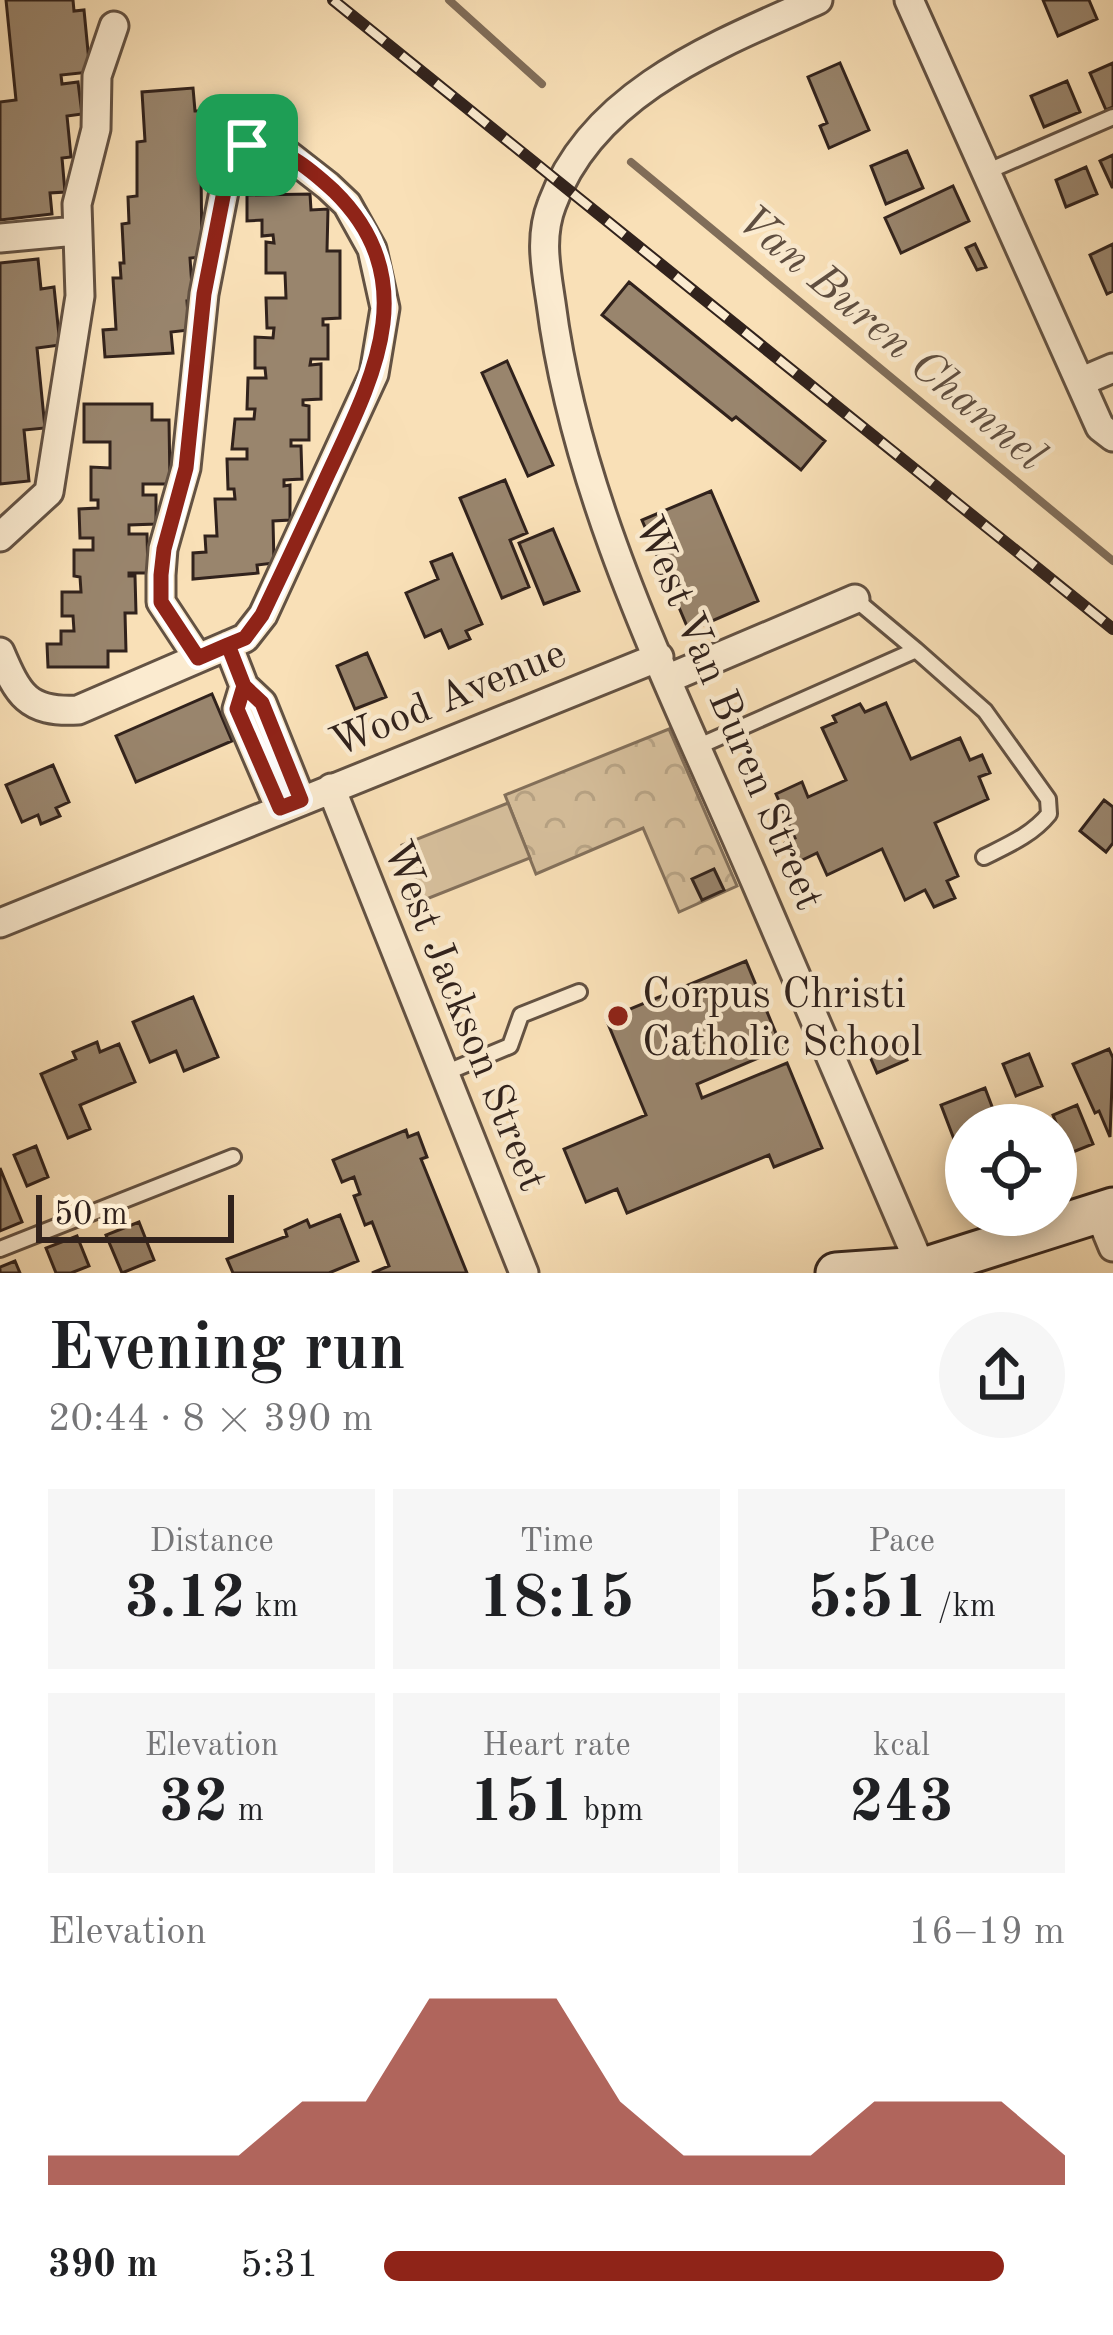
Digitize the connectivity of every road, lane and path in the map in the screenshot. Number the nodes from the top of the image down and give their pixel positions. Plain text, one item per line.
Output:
1 (818, 0) edge
2 (909, 0) edge
3 (114, 26) dead end
4 (1113, 117) edge
5 (986, 172) junction
6 (76, 231) junction
7 (0, 238) edge
8 (1113, 368) edge
9 (1080, 382) junction
10 (1113, 437) edge
11 (0, 537) edge
12 (854, 599) joint
13 (228, 645) junction
14 (916, 650) junction
15 (0, 652) edge
16 (198, 658) junction
17 (663, 668) junction
18 (697, 747) junction
19 (331, 788) junction
20 (290, 804) junction
21 (984, 857) dead end
22 (0, 923) edge
23 (579, 992) dead end
24 (445, 1073) junction
25 (233, 1157) dead end
26 (1108, 1223) edge
27 (0, 1249) edge
28 (915, 1270) edge
29 (524, 1273) edge
30 (836, 1273) edge

1 - 17 street, West Van Buren Street
2 - 5 street
3 - 6 street
4 - 5 lane
5 - 9 street
6 - 7 street
6 - 11 street
8 - 9 street
9 - 10 street
12 - 14 lane
12 - 17 street, Wood Avenue
13 - 16 street
13 - 16 street
13 - 20 street
14 - 18 lane
14 - 21 lane
15 - 16 street
17 - 18 street, West Van Buren Street
17 - 19 street, Wood Avenue
18 - 28 street, West Van Buren Street
19 - 20 street, Wood Avenue
19 - 24 street, West Jackson Street
20 - 22 street, Wood Avenue
23 - 24 lane
24 - 29 street, West Jackson Street
25 - 27 lane
26 - 28 main road
28 - 30 main road

